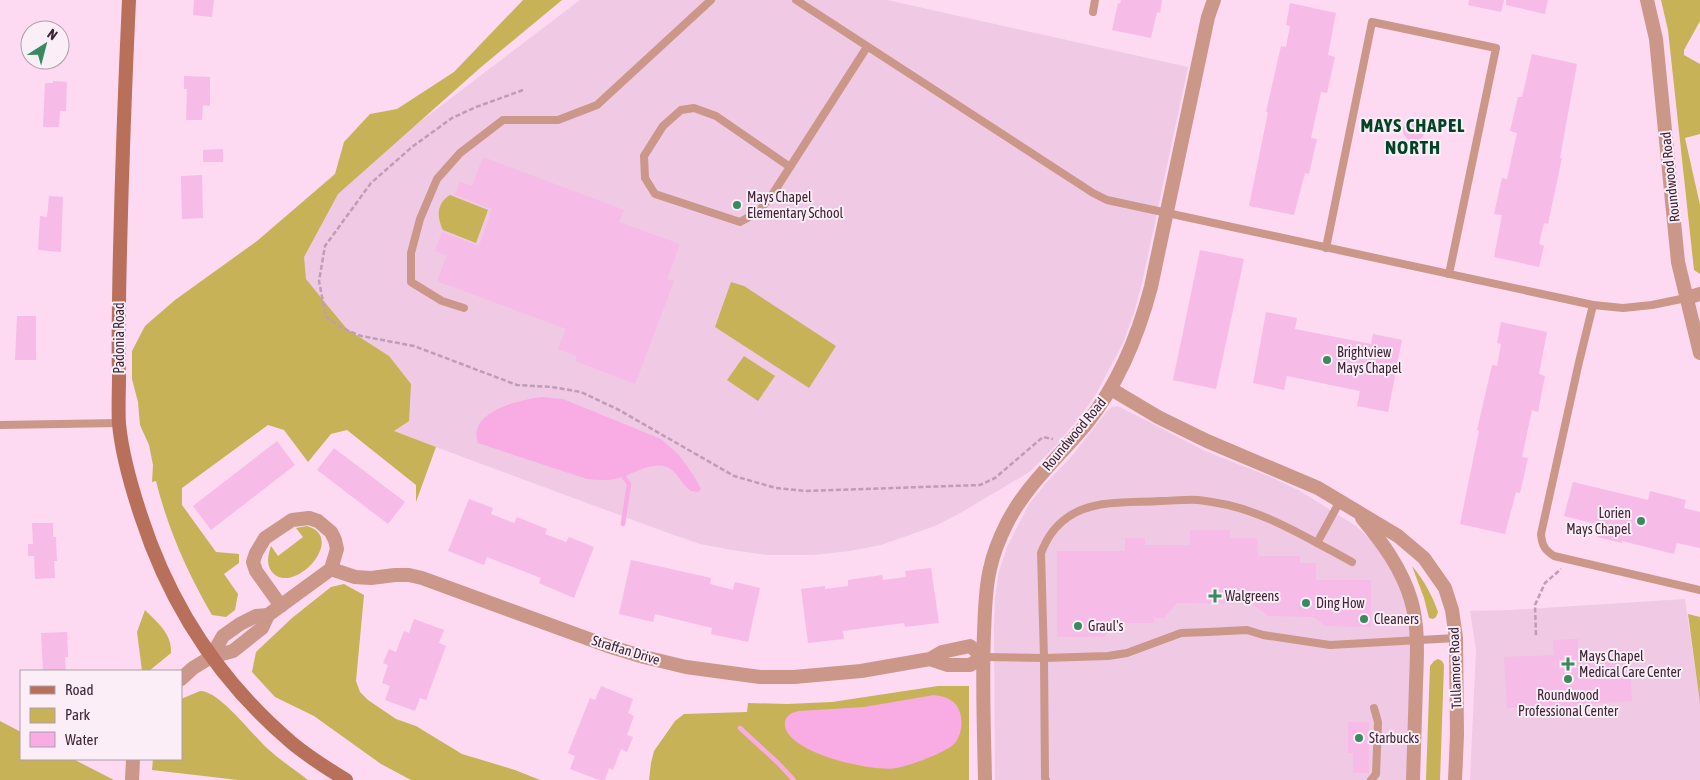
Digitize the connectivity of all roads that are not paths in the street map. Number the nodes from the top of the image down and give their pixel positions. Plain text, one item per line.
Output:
1 (129, 0) edge
2 (711, 0) edge
3 (796, 0) edge
4 (1095, 0) edge
5 (1214, 0) edge
6 (1646, 0) edge
7 (1092, 12) dead end
8 (867, 47) junction
9 (790, 167) junction
10 (1166, 214) junction
11 (1326, 248) junction
12 (1449, 274) junction
13 (1700, 294) edge
14 (1686, 298) junction
15 (1593, 305) junction
16 (464, 308) dead end
17 (1700, 353) edge
18 (1111, 390) junction
19 (119, 423) junction
20 (0, 425) edge
21 (1340, 501) junction
22 (1354, 510) junction
23 (1317, 543) junction
24 (1352, 562) dead end
25 (331, 569) junction
26 (1700, 590) edge
27 (280, 606) junction
28 (1456, 638) junction
29 (1417, 640) junction
30 (211, 657) junction
31 (983, 657) junction
32 (1044, 658) junction
33 (182, 678) edge
34 (1374, 708) dead end
35 (132, 760) edge
36 (1046, 779) edge
37 (132, 780) edge
38 (346, 780) edge
39 (985, 780) edge
40 (1371, 780) edge
41 (1413, 780) edge
42 (1455, 780) edge

1 - 19 main road, Padonia Road
2 - 16 lane
3 - 8 lane
4 - 7 lane
5 - 10 street, Roundwood Road
6 - 14 street, Roundwood Road
8 - 9 lane
8 - 10 lane
9 - 9 lane
10 - 11 lane
10 - 18 street, Roundwood Road
11 - 12 lane
11 - 12 lane
12 - 15 lane
13 - 14 street
14 - 15 lane
14 - 17 street, Roundwood Road
15 - 26 lane
18 - 21 street, Tullamore Road
18 - 31 street, Roundwood Road
19 - 20 lane
19 - 30 main road, Padonia Road
21 - 22 street, Tullamore Road
21 - 23 lane
22 - 28 street, Tullamore Road
22 - 29 street, Tullamore Road
23 - 24 lane
23 - 32 lane
25 - 27 street
25 - 27 street
25 - 31 street, Straffan Drive
27 - 30 street
28 - 29 lane
28 - 42 street, Tullamore Road
29 - 32 lane
29 - 41 street, Tullamore Road
30 - 33 street
30 - 38 main road, Padonia Road
31 - 32 lane
31 - 39 street, Roundwood Road
32 - 36 lane
34 - 40 lane
35 - 37 street

